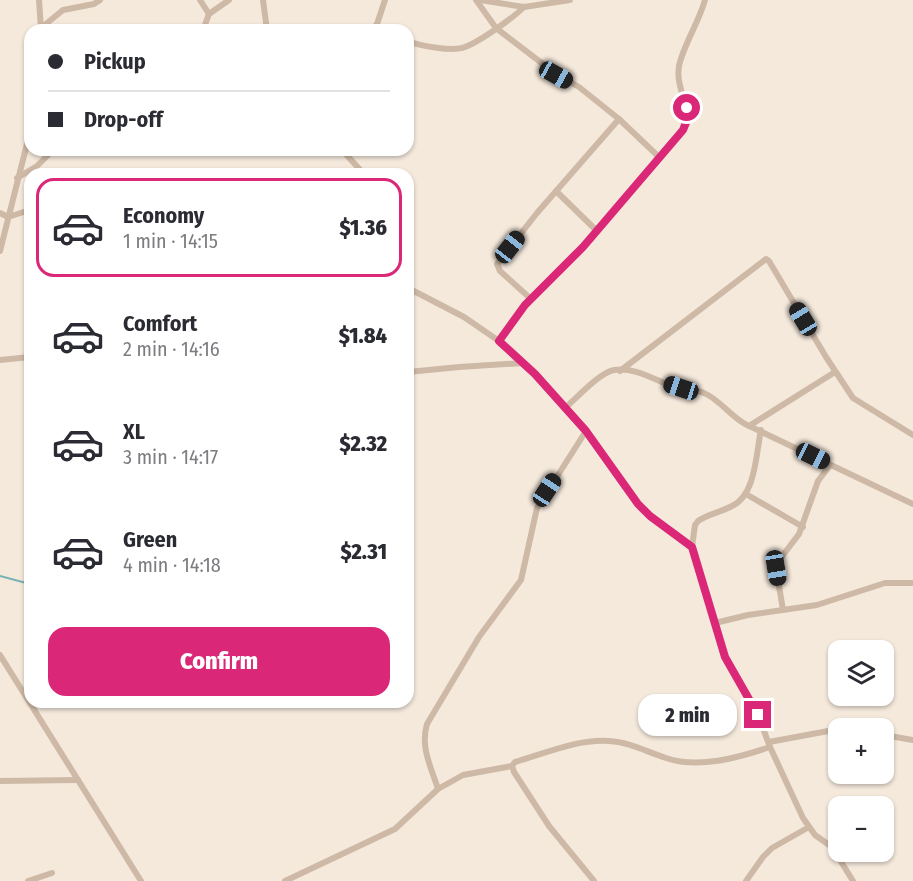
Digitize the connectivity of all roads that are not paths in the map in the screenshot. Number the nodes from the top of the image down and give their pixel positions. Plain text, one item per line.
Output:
1 (39, 0) edge
2 (100, 0) edge
3 (200, 0) edge
4 (229, 0) edge
5 (263, 0) edge
6 (385, 0) edge
7 (478, 0) edge
8 (570, 0) edge
9 (705, 0) edge
10 (524, 7) junction
11 (209, 14) junction
12 (41, 24) edge
13 (47, 24) edge
14 (205, 24) edge
15 (266, 24) edge
16 (377, 24) edge
17 (496, 28) junction
18 (414, 43) edge
19 (619, 119) junction
20 (24, 153) edge
21 (47, 156) edge
22 (348, 156) edge
23 (659, 157) junction
24 (34, 168) edge
25 (358, 168) edge
26 (24, 174) edge
27 (17, 178) junction
28 (556, 191) junction
29 (24, 212) edge
30 (0, 213) edge
31 (8, 217) junction
32 (597, 231) junction
33 (0, 251) edge
34 (414, 291) edge
35 (531, 299) junction
36 (499, 341) junction
37 (24, 358) edge
38 (0, 360) edge
39 (524, 363) junction
40 (414, 371) edge
41 (620, 371) junction
42 (836, 372) junction
43 (566, 407) junction
44 (749, 426) junction
45 (761, 430) junction
46 (586, 431) junction
47 (913, 435) edge
48 (830, 465) junction
49 (746, 494) junction
50 (913, 504) edge
51 (802, 527) junction
52 (692, 547) junction
53 (913, 584) edge
54 (783, 610) junction
55 (715, 623) junction
56 (0, 655) edge
57 (24, 693) edge
58 (33, 708) edge
59 (828, 732) edge
60 (894, 737) edge
61 (913, 740) edge
62 (769, 745) junction
63 (512, 766) junction
64 (78, 780) junction
65 (0, 781) edge
66 (438, 789) junction
67 (809, 827) junction
68 (52, 873) dead end
69 (28, 881) edge
70 (141, 881) edge
71 (285, 881) edge
72 (594, 881) edge
73 (746, 881) edge
74 (853, 881) edge

1 - 12 street
2 - 13 street
3 - 11 street
4 - 11 street
5 - 15 street
6 - 16 street
7 - 10 street
7 - 17 street
8 - 10 street
9 - 23 street
10 - 17 street
11 - 14 street
17 - 18 street
17 - 19 street
19 - 23 street
19 - 28 street
20 - 27 street
21 - 24 street
22 - 25 street
23 - 32 street
26 - 27 street
27 - 31 street
28 - 32 street
28 - 35 street
29 - 31 street
30 - 31 street
31 - 33 street
32 - 35 street
34 - 36 street
35 - 36 street
36 - 39 street
37 - 38 street
39 - 40 street
39 - 43 street
41 - 42 street
41 - 43 street
41 - 44 street
42 - 44 street
42 - 47 street
43 - 46 street
44 - 45 street
45 - 48 street
45 - 49 street
46 - 52 street
46 - 66 street
48 - 50 street
48 - 51 street
49 - 51 street
49 - 52 street
51 - 54 street
52 - 55 street
53 - 54 street
54 - 55 street
55 - 62 street
56 - 57 street
58 - 64 street
59 - 62 street
60 - 61 street
62 - 63 street
62 - 67 street
63 - 66 street
63 - 72 street
64 - 65 street
64 - 70 street
66 - 71 street
67 - 73 street
67 - 74 street
68 - 69 street

